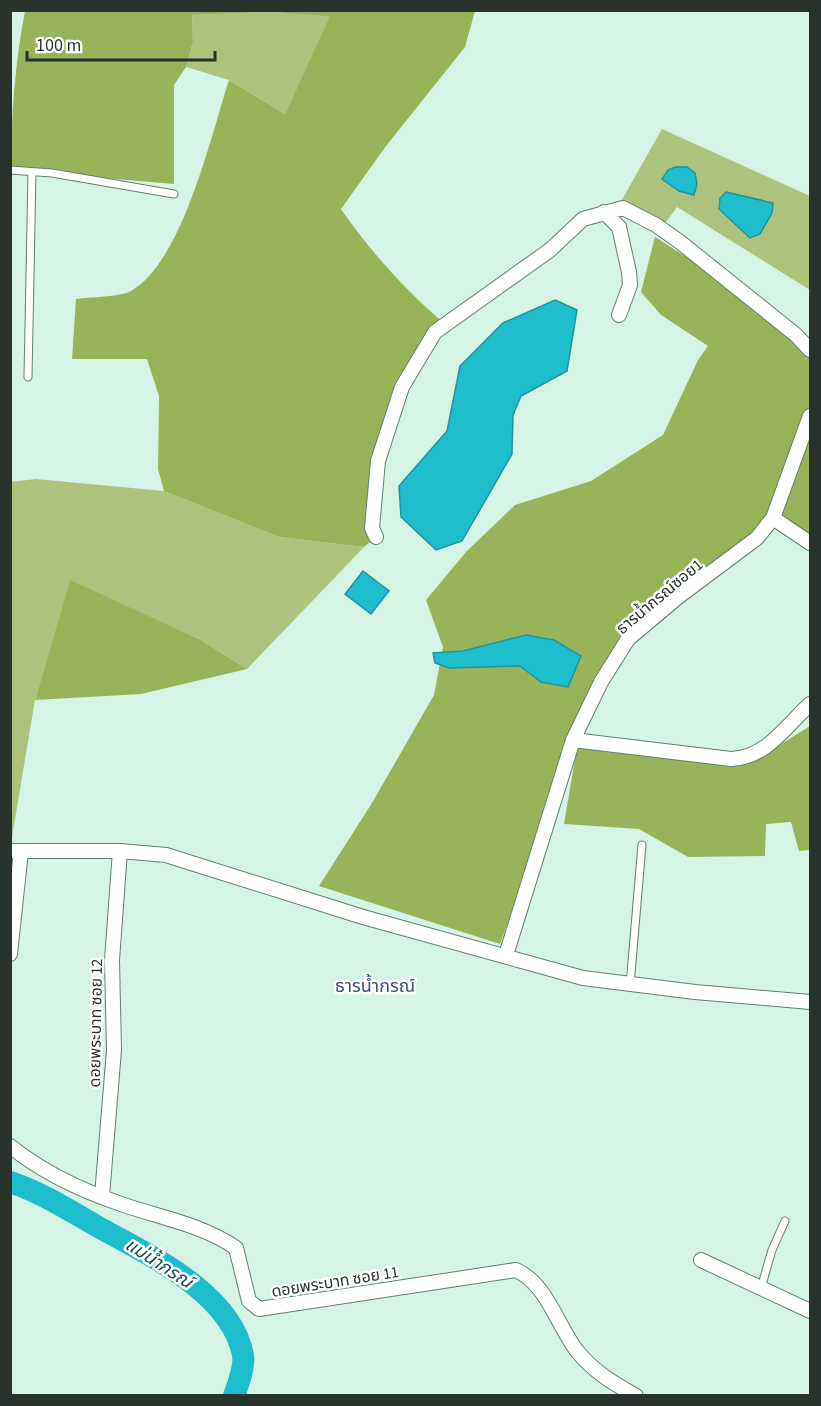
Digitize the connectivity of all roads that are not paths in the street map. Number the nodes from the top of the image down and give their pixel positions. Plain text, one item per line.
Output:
1 (10, 170) edge
2 (32, 172) junction
3 (174, 194) dead end
4 (604, 212) junction
5 (619, 315) dead end
6 (810, 350) edge
7 (28, 377) dead end
8 (810, 416) edge
9 (773, 518) junction
10 (376, 537) dead end
11 (810, 543) edge
12 (810, 704) edge
13 (573, 740) junction
14 (642, 845) dead end
15 (16, 851) edge
16 (120, 851) junction
17 (10, 954) edge
18 (506, 955) junction
19 (630, 984) junction
20 (810, 1002) edge
21 (10, 1146) edge
22 (102, 1196) junction
23 (785, 1221) dead end
24 (701, 1260) dead end
25 (761, 1288) junction
26 (810, 1311) edge
27 (636, 1395) edge

1 - 2 lane
2 - 3 lane
2 - 7 lane
4 - 5 street
4 - 6 street
4 - 10 street
8 - 9 street, ธารน้ำกรณ์ซอย1
9 - 11 street
9 - 13 street, ธารน้ำกรณ์ซอย1
12 - 13 street
13 - 18 street, ธารน้ำกรณ์ซอย1
14 - 19 lane
15 - 16 street
15 - 17 street
16 - 18 street
16 - 22 street, ดอยพระบาท ซอย 12
18 - 19 street
19 - 20 street
21 - 22 street, ดอยพระบาท ซอย 11
22 - 27 street, ดอยพระบาท ซอย 11
23 - 25 lane
24 - 25 street
25 - 26 street

